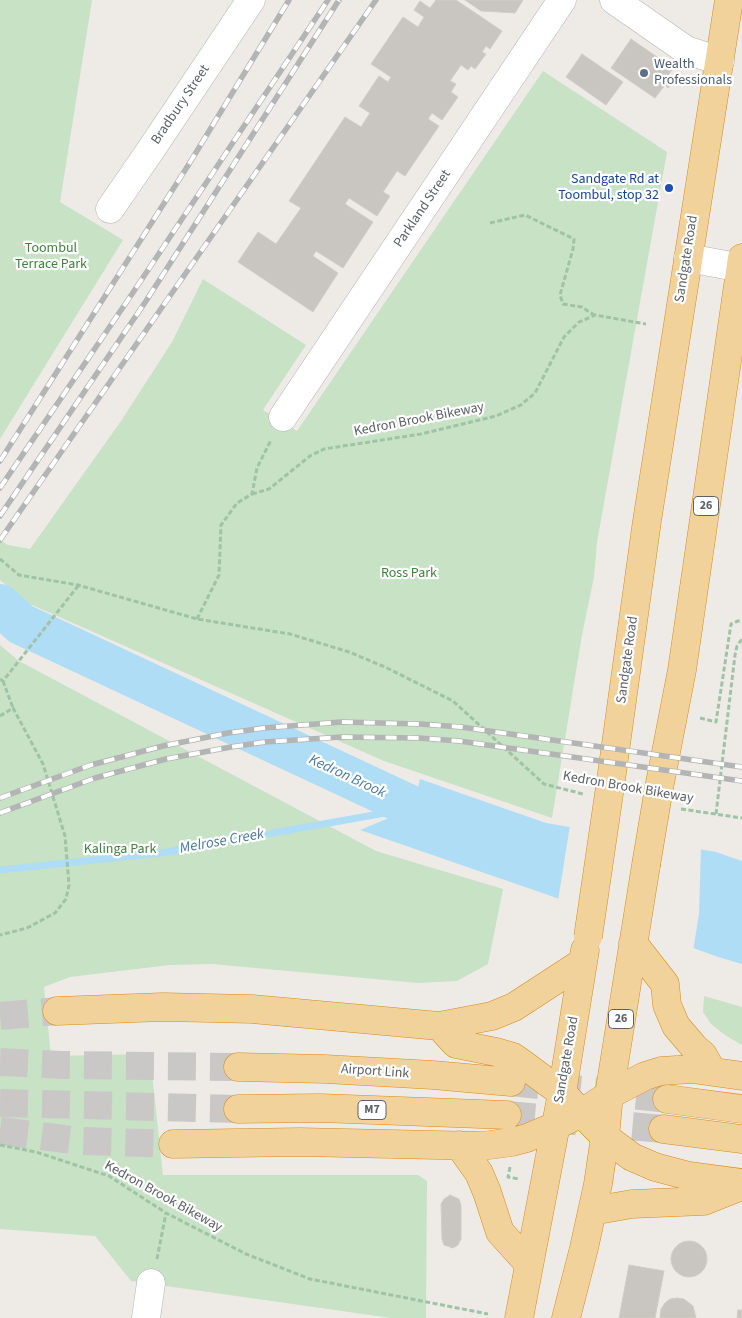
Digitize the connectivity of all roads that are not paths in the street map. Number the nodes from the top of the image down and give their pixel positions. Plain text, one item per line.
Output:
1 (251, 0) edge
2 (562, 0) edge
3 (614, 0) edge
4 (729, 0) edge
5 (720, 61) junction
6 (110, 209) dead end
7 (688, 258) junction
8 (742, 264) edge
9 (283, 417) road end
10 (633, 944) junction
11 (586, 949) junction
12 (57, 1011) tunnel mouth
13 (439, 1026) junction
14 (238, 1067) tunnel mouth
15 (712, 1071) junction
16 (742, 1076) edge
17 (511, 1082) tunnel mouth
18 (562, 1093) junction
19 (609, 1095) junction
20 (667, 1099) tunnel mouth
21 (238, 1109) tunnel mouth
22 (742, 1109) edge
23 (582, 1113) junction
24 (507, 1115) tunnel mouth
25 (555, 1126) junction
26 (663, 1130) tunnel mouth
27 (605, 1136) junction
28 (742, 1140) edge
29 (173, 1144) tunnel mouth
30 (459, 1145) junction
31 (742, 1185) edge
32 (592, 1211) junction
33 (529, 1264) junction
34 (151, 1283) road end
35 (146, 1318) edge
36 (519, 1318) edge
37 (566, 1318) edge

1 - 6 street, Bradbury Street
2 - 9 street, Parkland Street
3 - 5 street
4 - 5 highway, Sandgate Road
5 - 7 highway, Sandgate Road
7 - 8 street
7 - 11 highway, Sandgate Road, bridge
8 - 10 highway, 26, bridge
10 - 15 highway
10 - 19 highway, 26
11 - 13 highway
11 - 18 highway, Sandgate Road
12 - 13 highway
13 - 18 highway
14 - 17 highway, Airport Link
15 - 16 highway
15 - 19 highway
18 - 23 highway
18 - 25 highway, Sandgate Road
19 - 23 highway
19 - 27 highway, 26
20 - 22 highway
21 - 24 highway, M7
23 - 25 highway
23 - 27 highway
25 - 30 highway
25 - 33 highway, Sandgate Road
26 - 28 highway
27 - 31 highway
27 - 32 highway, 26
29 - 30 highway
30 - 33 highway
31 - 32 highway
32 - 37 highway, 26
33 - 36 highway, Sandgate Road
34 - 35 street

